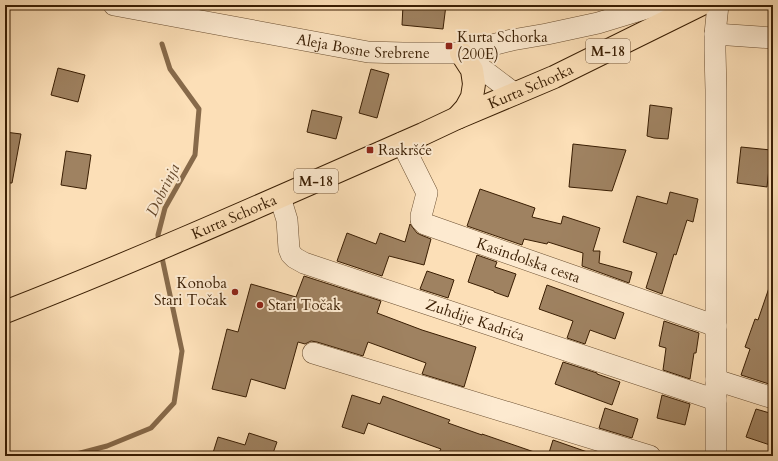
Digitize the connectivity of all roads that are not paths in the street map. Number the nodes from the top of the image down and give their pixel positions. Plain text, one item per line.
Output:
1 (114, 5) edge
2 (657, 5) edge
3 (700, 5) edge
4 (718, 5) edge
5 (715, 34) junction
6 (773, 38) edge
7 (461, 53) junction
8 (516, 94) junction
9 (457, 118) junction
10 (402, 143) junction
11 (280, 197) junction
12 (5, 312) edge
13 (716, 326) junction
14 (313, 352) dead end
15 (716, 390) junction
16 (773, 398) edge
17 (650, 456) edge
18 (716, 456) edge

1 - 7 street, Aleja Bosne Srebrene
2 - 7 street, Aleja Bosne Srebrene
3 - 8 main road, Kurta Schorka / M-18
4 - 5 street
5 - 6 street
5 - 13 street
7 - 8 street
7 - 9 main road
8 - 9 main road, Kurta Schorka / M-18
9 - 10 main road, Kurta Schorka / M-18
10 - 11 main road, Kurta Schorka / M-18
10 - 13 street, Kasindolska cesta
11 - 12 main road, Kurta Schorka / M-18
11 - 15 street, Zuhdije Kadrića
13 - 15 street
14 - 17 street
15 - 16 street, Zuhdije Kadrića
15 - 18 street

